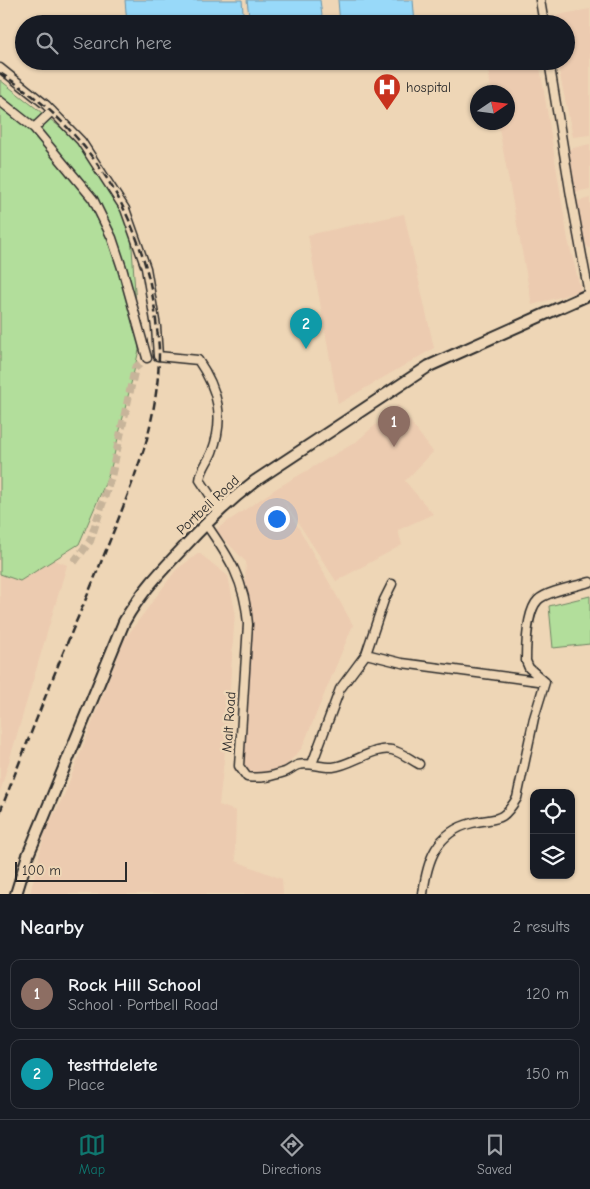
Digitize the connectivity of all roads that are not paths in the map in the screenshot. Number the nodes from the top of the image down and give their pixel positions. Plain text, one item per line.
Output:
1 (540, 0) edge
2 (542, 15) edge
3 (0, 68) edge
4 (551, 70) edge
5 (0, 101) edge
6 (52, 111) junction
7 (34, 128) junction
8 (589, 294) edge
9 (147, 358) dead end
10 (220, 510) junction
11 (206, 524) junction
12 (590, 582) edge
13 (392, 584) dead end
14 (366, 654) junction
15 (544, 682) junction
16 (312, 764) junction
17 (419, 764) dead end
18 (16, 894) edge
19 (423, 894) edge

1 - 2 street
3 - 6 street
4 - 8 street
5 - 7 street
6 - 7 street
6 - 10 street
7 - 9 street
8 - 10 main road, Portbell Road
10 - 11 main road, Portbell Road
11 - 16 street, Malt Road
11 - 18 main road, Portbell Road
12 - 15 street
13 - 14 street
14 - 15 street
14 - 16 street
15 - 19 street
16 - 17 street, Malt Road

